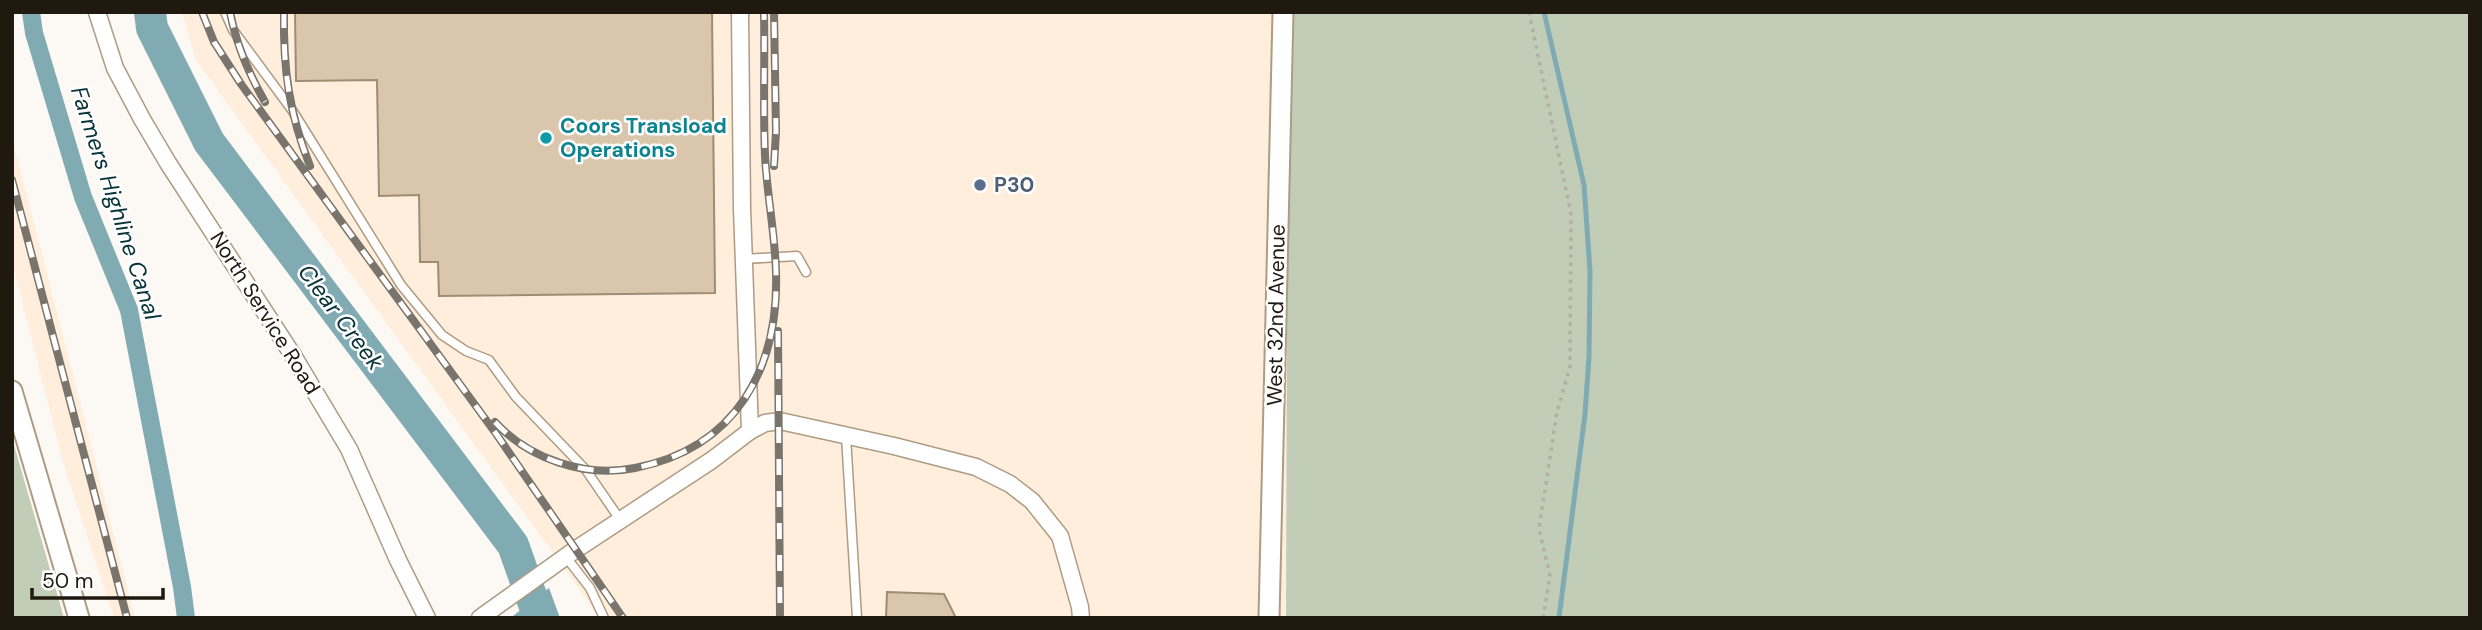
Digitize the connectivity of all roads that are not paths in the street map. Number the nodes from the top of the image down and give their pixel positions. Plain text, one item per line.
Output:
1 (97, 12) edge
2 (225, 12) edge
3 (740, 12) edge
4 (1283, 12) edge
5 (744, 259) junction
6 (806, 272) dead end
7 (12, 391) edge
8 (750, 431) junction
9 (846, 436) junction
10 (621, 521) junction
11 (566, 557) junction
12 (483, 616) edge
13 (79, 618) edge
14 (427, 618) edge
15 (604, 618) edge
16 (857, 618) edge
17 (1080, 618) edge
18 (1269, 618) edge

1 - 14 street, North Service Road
2 - 10 lane
3 - 5 street
4 - 18 street, West 32nd Avenue
5 - 6 lane
5 - 8 street
7 - 13 street
8 - 9 street
8 - 10 street
9 - 16 lane
9 - 17 street
10 - 11 street
11 - 12 street
11 - 15 lane

